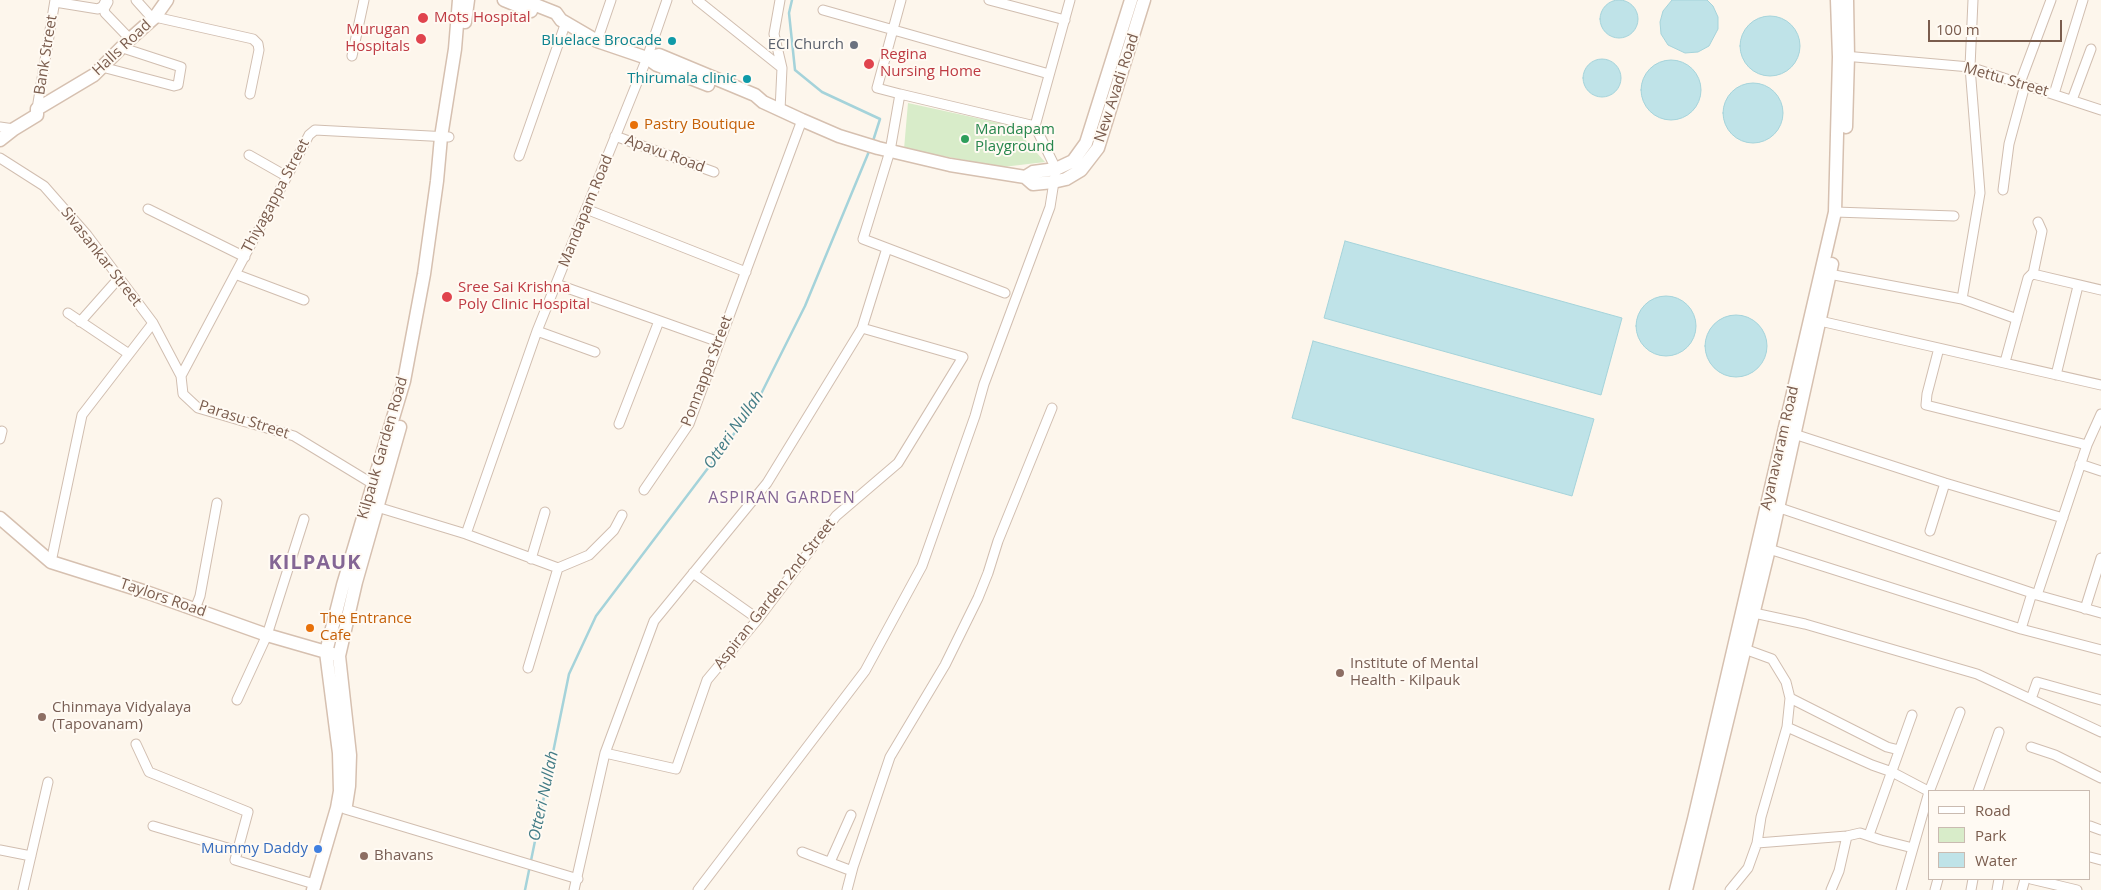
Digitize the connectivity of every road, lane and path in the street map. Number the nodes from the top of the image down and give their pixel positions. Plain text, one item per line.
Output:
1 (106, 0) edge
2 (110, 0) edge
3 (136, 0) edge
4 (167, 0) edge
5 (364, 0) edge
6 (458, 0) edge
7 (468, 0) edge
8 (504, 0) edge
9 (523, 0) edge
10 (611, 0) edge
11 (667, 0) edge
12 (696, 0) edge
13 (780, 0) edge
14 (901, 0) edge
15 (989, 0) edge
16 (1070, 0) edge
17 (1131, 0) edge
18 (1144, 0) edge
19 (1837, 0) edge
20 (1847, 0) edge
21 (1973, 0) edge
22 (2051, 0) edge
23 (2083, 0) edge
24 (55, 1) edge
25 (66, 2) edge
26 (823, 10) dead end
27 (154, 18) junction
28 (1065, 20) junction
29 (564, 21) junction
30 (893, 31) junction
31 (597, 41) junction
32 (126, 43) junction
33 (2091, 49) dead end
34 (352, 56) dead end
35 (1844, 56) junction
36 (647, 58) junction
37 (102, 67) junction
38 (1970, 67) junction
39 (782, 68) junction
40 (1049, 74) junction
41 (2023, 84) junction
42 (250, 94) dead end
43 (900, 94) junction
44 (2054, 94) junction
45 (2072, 100) junction
46 (37, 109) junction
47 (780, 110) junction
48 (2101, 110) edge
49 (802, 120) junction
50 (1035, 126) junction
51 (0, 127) edge
52 (14, 129) junction
53 (615, 136) junction
54 (445, 137) junction
55 (0, 140) edge
56 (884, 150) junction
57 (249, 154) dead end
58 (519, 156) dead end
59 (0, 158) edge
60 (714, 172) dead end
61 (286, 176) junction
62 (1054, 176) junction
63 (2003, 190) dead end
64 (148, 209) dead end
65 (586, 209) junction
66 (1839, 212) junction
67 (1954, 216) dead end
68 (2038, 222) dead end
69 (887, 248) junction
70 (244, 257) junction
71 (746, 272) junction
72 (2033, 273) junction
73 (235, 274) junction
74 (1829, 274) junction
75 (119, 278) junction
76 (556, 284) junction
77 (2078, 286) junction
78 (2101, 290) edge
79 (1005, 292) dead end
80 (1962, 299) junction
81 (304, 300) dead end
82 (68, 313) dead end
83 (2017, 319) junction
84 (659, 321) junction
85 (1820, 321) junction
86 (80, 322) junction
87 (153, 324) junction
88 (862, 328) junction
89 (537, 331) junction
90 (719, 342) junction
91 (1939, 348) junction
92 (595, 352) dead end
93 (129, 354) junction
94 (2005, 362) junction
95 (2056, 375) junction
96 (181, 376) junction
97 (2101, 385) edge
98 (1052, 408) dead end
99 (2101, 414) edge
100 (619, 424) dead end
101 (1794, 434) junction
102 (2087, 445) junction
103 (2080, 464) junction
104 (2101, 472) edge
105 (1945, 483) junction
106 (373, 484) junction
107 (644, 490) dead end
108 (218, 503) dead end
109 (377, 507) junction
110 (1778, 507) junction
111 (545, 512) dead end
112 (622, 514) dead end
113 (0, 518) edge
114 (2063, 518) junction
115 (304, 519) dead end
116 (1930, 531) dead end
117 (466, 534) junction
118 (1770, 548) junction
119 (2101, 558) edge
120 (531, 559) junction
121 (51, 562) junction
122 (558, 568) junction
123 (693, 573) junction
124 (2035, 594) junction
125 (195, 609) junction
126 (2085, 609) junction
127 (1754, 613) junction
128 (2101, 613) edge
129 (758, 619) junction
130 (2021, 630) junction
131 (267, 634) junction
132 (1740, 648) junction
133 (2101, 650) edge
134 (326, 652) junction
135 (339, 656) junction
136 (528, 668) dead end
137 (1790, 698) junction
138 (2031, 699) junction
139 (237, 700) dead end
140 (2101, 700) edge
141 (1960, 712) dead end
142 (1912, 715) dead end
143 (1787, 726) junction
144 (1999, 732) dead end
145 (2101, 732) edge
146 (136, 744) dead end
147 (2031, 747) dead end
148 (1899, 750) junction
149 (605, 753) junction
150 (1892, 772) junction
151 (2101, 778) edge
152 (48, 782) dead end
153 (1930, 790) edge
154 (1978, 790) edge
155 (1928, 791) edge
156 (1928, 796) edge
157 (345, 809) junction
158 (851, 815) dead end
159 (153, 826) dead end
160 (1869, 835) junction
161 (1847, 836) junction
162 (1757, 844) junction
163 (1913, 848) junction
164 (0, 850) edge
165 (238, 851) junction
166 (802, 852) dead end
167 (31, 856) junction
168 (830, 862) junction
169 (852, 871) junction
170 (578, 879) junction
171 (2035, 880) edge
172 (316, 888) edge
173 (23, 890) edge
174 (574, 890) edge
175 (698, 890) edge
176 (847, 890) edge
177 (1676, 890) edge
178 (1686, 890) edge
179 (1730, 890) edge
180 (1831, 890) edge
181 (1901, 890) edge
182 (2078, 890) edge

1 - 25 street
2 - 32 street
3 - 27 street
4 - 27 main road, Halls Road
5 - 34 street
6 - 54 main road, Kilpauk Garden Road
7 - 54 main road, Kilpauk Garden Road
8 - 29 main road, New Avadi Road
9 - 29 main road, New Avadi Road
10 - 31 street
11 - 36 street, Mandapam Road
12 - 39 street
13 - 39 street
14 - 30 street
15 - 28 street
16 - 28 street
17 - 62 main road, New Avadi Road
18 - 62 main road, New Avadi Road
19 - 35 main road, Ayanavaram Road
20 - 35 main road, Ayanavaram Road
21 - 38 street
22 - 41 street
23 - 44 street
24 - 25 street
24 - 46 street, Bank Street
26 - 30 street
27 - 32 main road, Halls Road
27 - 42 street
28 - 40 street
29 - 31 main road, New Avadi Road
29 - 58 street
30 - 40 street
30 - 43 street
31 - 36 main road, New Avadi Road
32 - 37 main road, Halls Road
32 - 37 street
33 - 45 street
35 - 38 street, Mettu Street
35 - 66 main road, Ayanavaram Road
36 - 47 main road, New Avadi Road
36 - 53 street, Mandapam Road
37 - 46 main road, Halls Road
38 - 41 street, Mettu Street
38 - 80 street
39 - 47 street
40 - 50 street
41 - 44 street, Mettu Street
41 - 63 street
43 - 50 street
43 - 56 street
44 - 45 street, Mettu Street
45 - 48 street, Mettu Street
46 - 52 main road, Halls Road
47 - 49 main road, New Avadi Road
49 - 56 main road, New Avadi Road
49 - 71 street, Ponnappa Street
50 - 62 street
51 - 52 street
52 - 55 main road, Halls Road
53 - 60 street, Apavu Road
53 - 65 street, Mandapam Road
54 - 61 street, Thiyagappa Street
54 - 106 main road, Kilpauk Garden Road
54 - 109 main road, Kilpauk Garden Road
56 - 62 main road, New Avadi Road
56 - 69 street
57 - 61 street
59 - 75 street, Sivasankar Street
61 - 70 street, Thiyagappa Street
62 - 175 street
64 - 70 street
65 - 71 street
65 - 76 street, Mandapam Road
66 - 67 street
66 - 74 main road, Ayanavaram Road
66 - 132 main road, Ayanavaram Road
68 - 72 street
69 - 79 street
69 - 88 street
70 - 73 street, Thiyagappa Street
71 - 90 street, Ponnappa Street
72 - 77 street
72 - 83 street
73 - 81 street
73 - 96 street, Thiyagappa Street
74 - 80 street
74 - 85 main road, Ayanavaram Road
75 - 86 street
75 - 87 street, Sivasankar Street
76 - 84 street
76 - 89 street, Mandapam Road
77 - 78 street
77 - 95 street
80 - 83 street
82 - 86 street
83 - 94 street
84 - 90 street
84 - 100 street
85 - 91 street
85 - 101 main road, Ayanavaram Road
86 - 93 street
87 - 93 street
87 - 96 street, Sivasankar Street
88 - 123 street
88 - 129 street, Aspiran Garden 2nd Street
89 - 92 street
89 - 117 street, Mandapam Road
90 - 107 street, Ponnappa Street
91 - 94 street
91 - 102 street
93 - 121 street
94 - 95 street
95 - 97 street
96 - 106 street, Parasu Street
98 - 169 street
99 - 102 street
101 - 105 street
101 - 110 main road, Ayanavaram Road
102 - 103 street
103 - 104 street
103 - 114 street
105 - 114 street
105 - 116 street
106 - 134 main road, Kilpauk Garden Road
108 - 125 street
109 - 117 street
109 - 135 main road, Kilpauk Garden Road
110 - 118 main road, Ayanavaram Road
110 - 124 street
111 - 120 street
112 - 122 street
113 - 121 main road, Taylors Road
114 - 124 street
115 - 131 street
117 - 120 street
118 - 127 main road, Ayanavaram Road
118 - 130 street
119 - 126 street
120 - 122 street
121 - 125 main road, Taylors Road
122 - 136 street
123 - 129 street
123 - 149 street
124 - 126 street
124 - 130 street
125 - 131 main road, Taylors Road
126 - 128 street
127 - 132 main road, Ayanavaram Road
127 - 138 street
129 - 149 street, Aspiran Garden 2nd Street
130 - 133 street
131 - 134 main road, Taylors Road
131 - 139 street
132 - 137 street
132 - 177 main road, Ayanavaram Road
132 - 178 main road, Ayanavaram Road
134 - 135 main road, Taylors Road
134 - 172 main road, Kilpauk Garden Road
135 - 157 main road, Kilpauk Garden Road
137 - 143 street
137 - 148 street
138 - 140 street
138 - 145 street
141 - 153 street
142 - 148 street
143 - 150 street
143 - 162 street
144 - 154 street
146 - 165 street
147 - 151 street
148 - 150 street
149 - 170 street
150 - 155 street
150 - 160 street
152 - 167 street
156 - 163 street
157 - 170 street
157 - 172 main road, Kilpauk Garden Road
158 - 168 street
159 - 165 street
160 - 161 street
160 - 163 street
161 - 162 street
161 - 180 street
162 - 179 street
163 - 181 street
164 - 167 street
165 - 172 street
166 - 168 street
167 - 173 street
168 - 169 street
169 - 176 street
170 - 174 street
171 - 182 street

